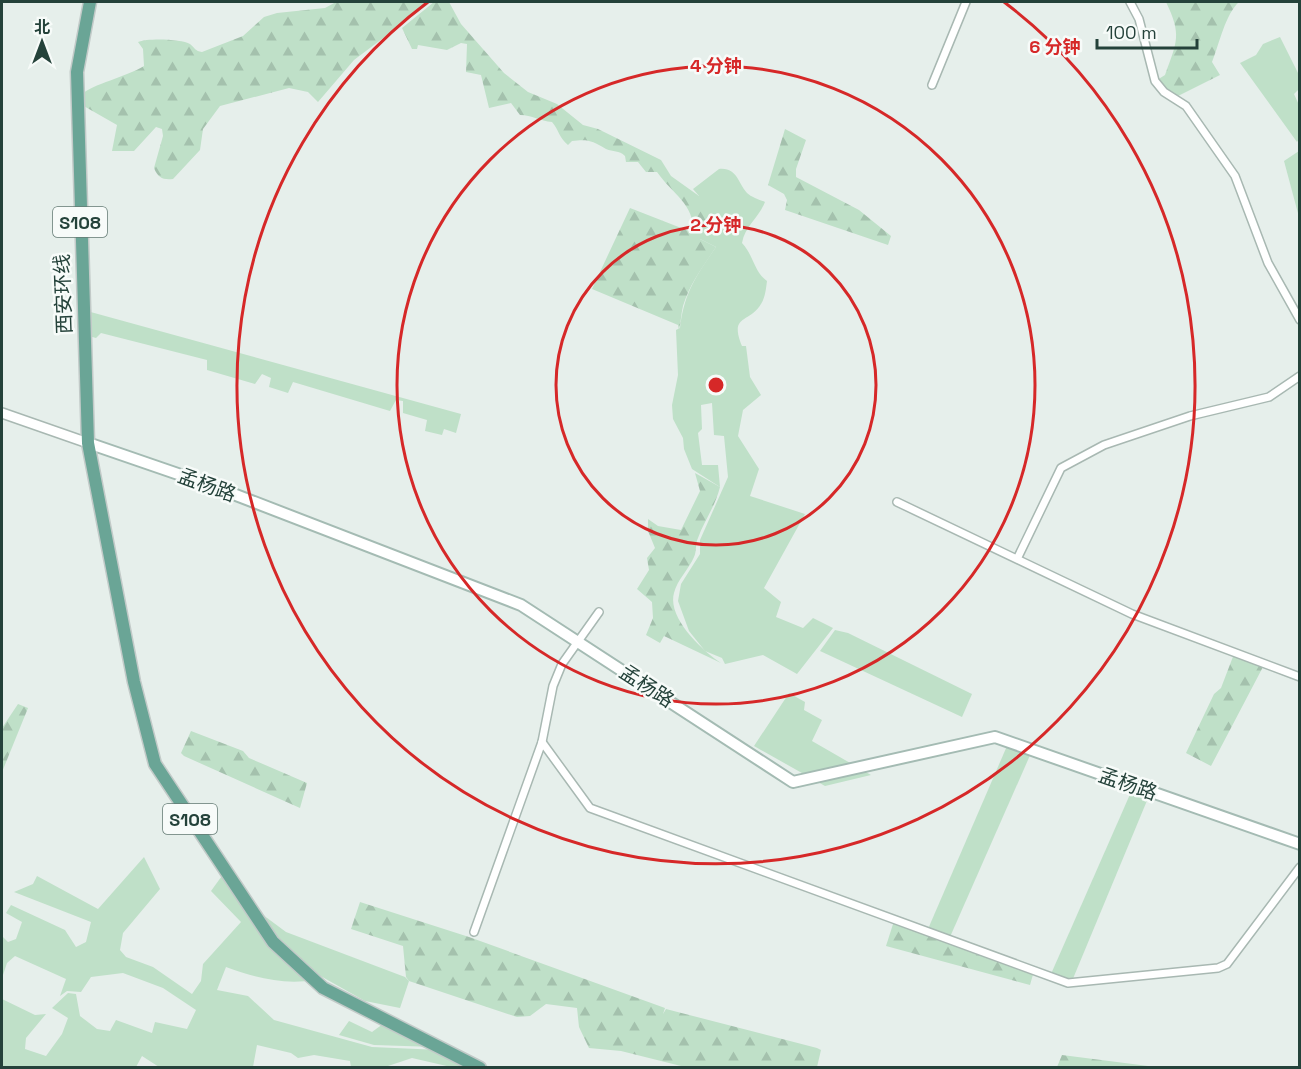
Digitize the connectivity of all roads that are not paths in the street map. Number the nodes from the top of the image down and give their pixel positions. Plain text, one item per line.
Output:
1 (90, 2) edge
2 (966, 2) edge
3 (1130, 2) edge
4 (932, 85) dead end
5 (1299, 320) edge
6 (1299, 376) edge
7 (2, 413) edge
8 (88, 443) junction
9 (897, 502) dead end
10 (1017, 557) junction
11 (599, 612) dead end
12 (578, 641) junction
13 (1299, 677) edge
14 (542, 741) junction
15 (1299, 844) edge
16 (1299, 867) edge
17 (474, 932) dead end
18 (480, 1068) edge

1 - 8 main road, 西安环线 / S108
2 - 4 street
3 - 5 street
6 - 10 street
7 - 8 street, 孟杨路
8 - 12 main road, 孟杨路
8 - 18 main road, S108
9 - 10 street
10 - 13 street
11 - 12 street
12 - 14 street
12 - 15 main road, 孟杨路
14 - 16 street
14 - 17 street

